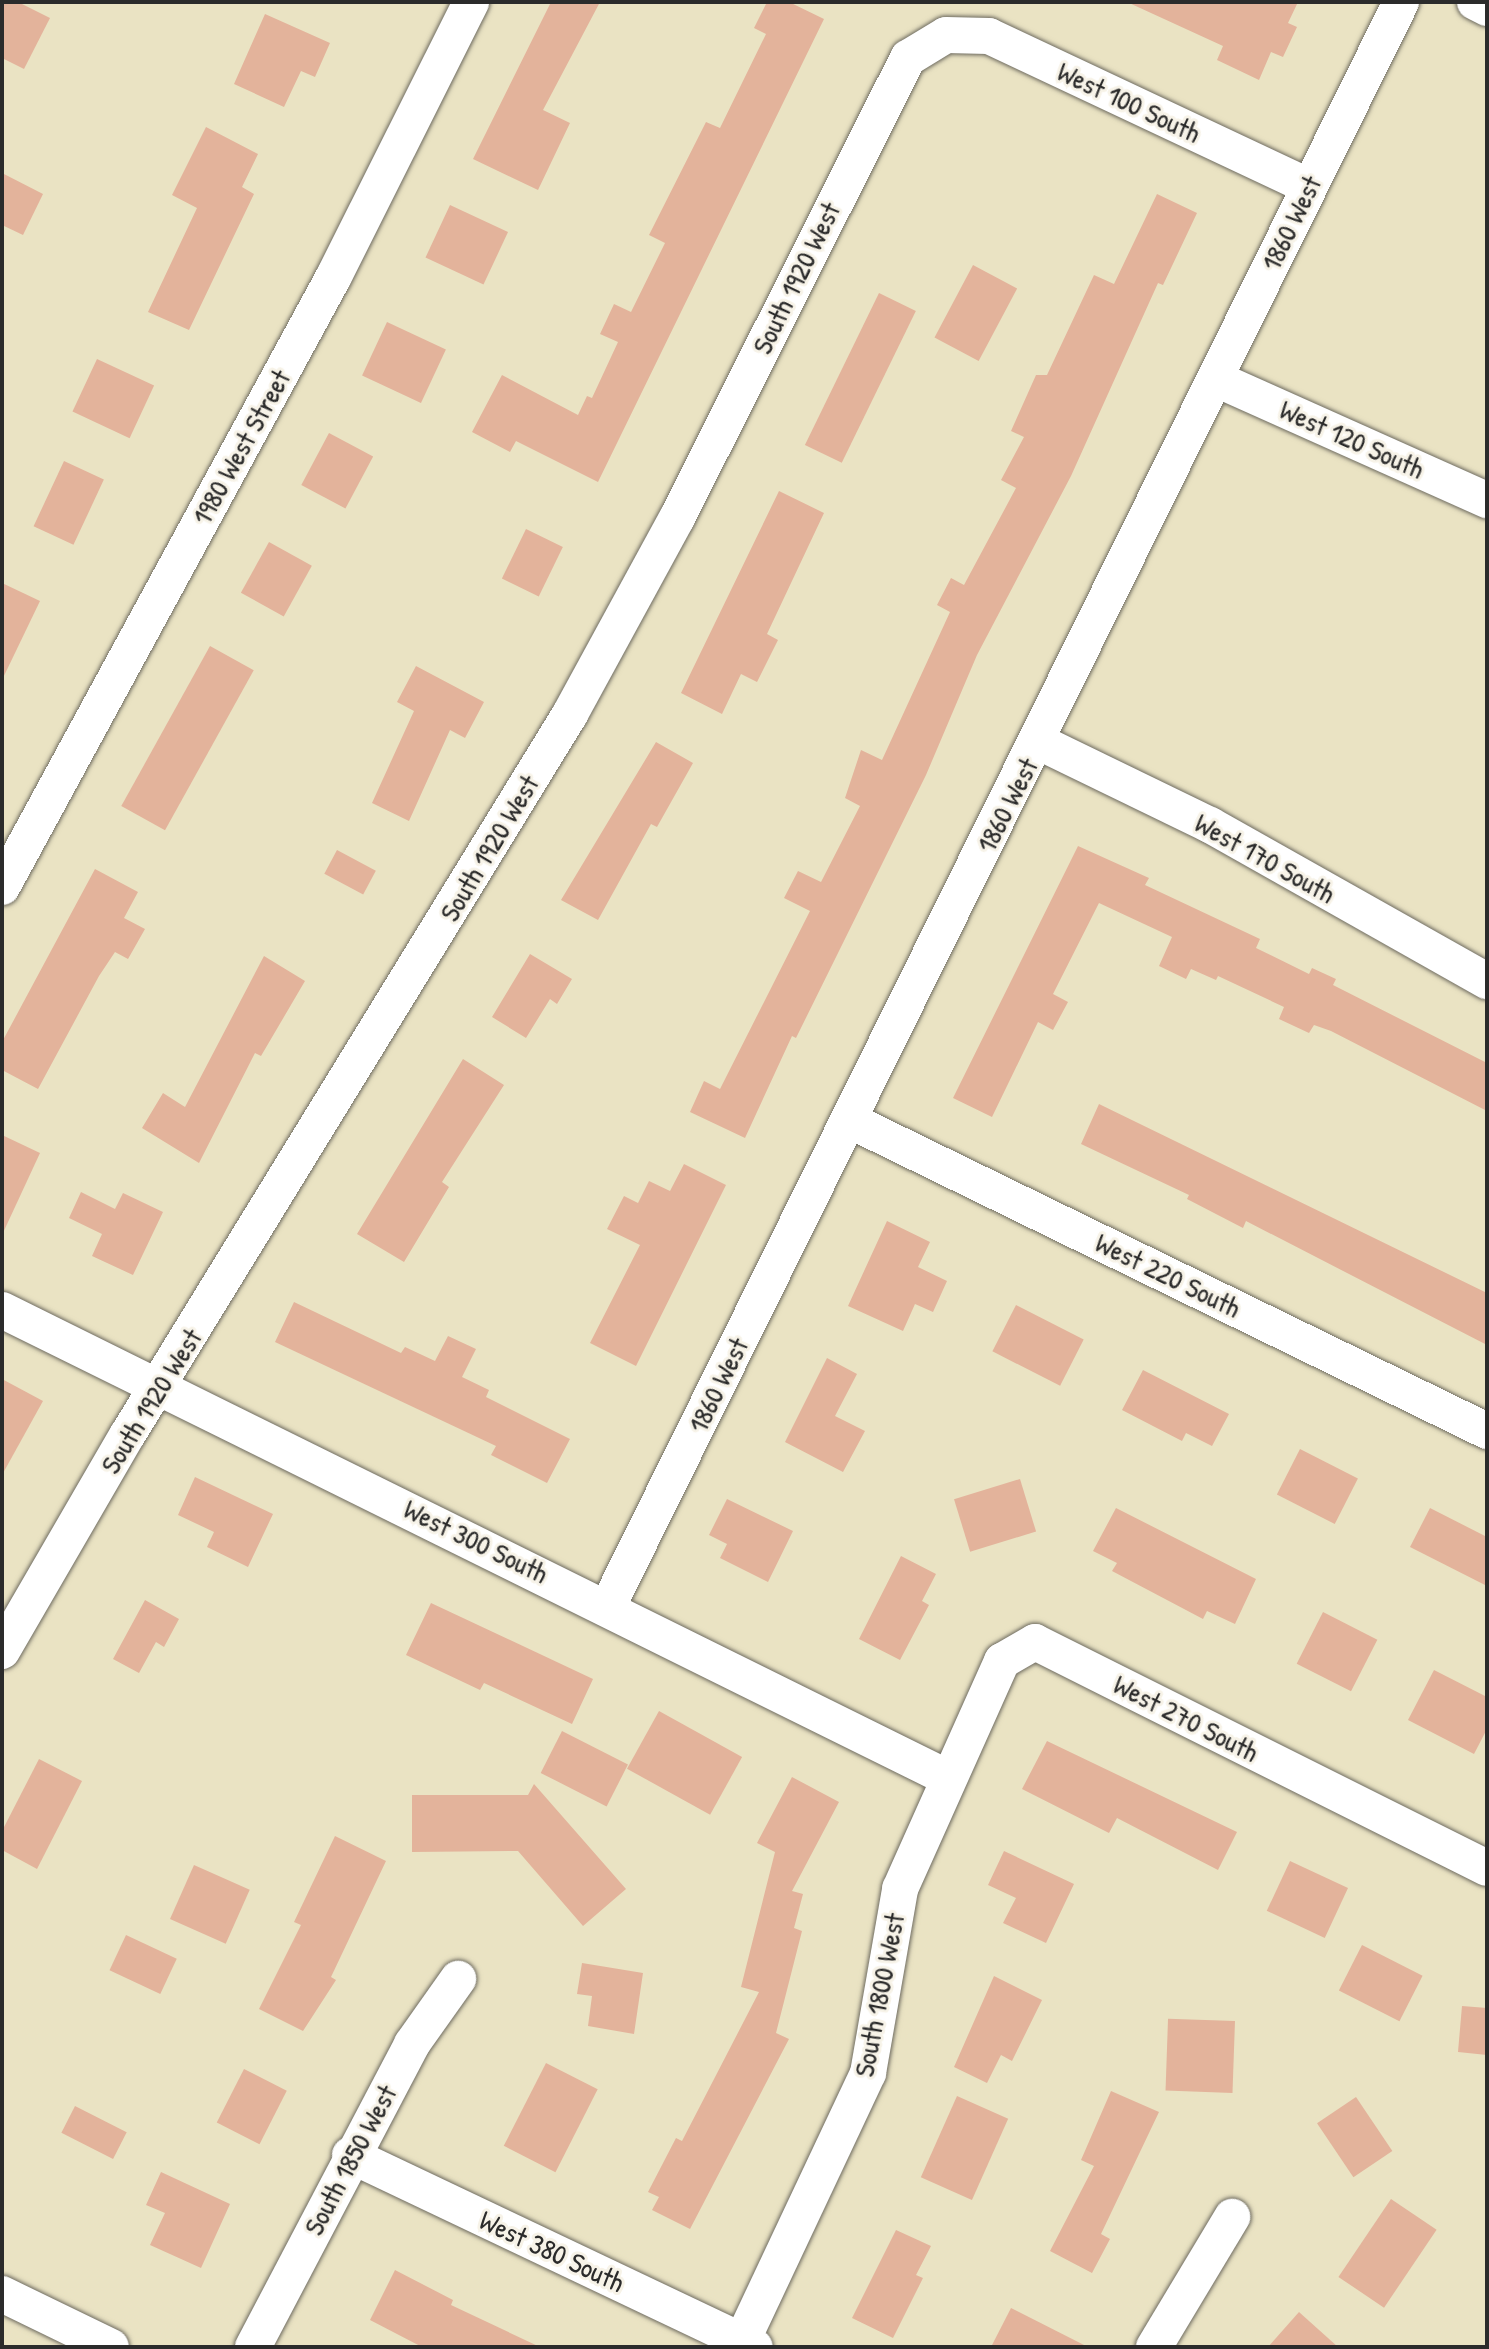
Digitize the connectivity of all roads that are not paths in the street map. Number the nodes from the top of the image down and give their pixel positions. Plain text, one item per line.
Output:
1 (471, 2) edge
2 (1401, 2) edge
3 (1475, 2) edge
4 (1487, 8) edge
5 (946, 35) joint
6 (1308, 186) junction
7 (1216, 379) junction
8 (1487, 500) edge
9 (1039, 742) junction
10 (2, 887) edge
11 (1487, 981) edge
12 (849, 1120) junction
13 (2, 1310) edge
14 (162, 1386) junction
15 (1487, 1431) edge
16 (608, 1606) junction
17 (2, 1651) edge
18 (946, 1777) junction
19 (1487, 1868) edge
20 (458, 1979) dead end
21 (350, 2155) junction
22 (1232, 2217) dead end
23 (2, 2294) edge
24 (748, 2344) edge
25 (111, 2347) edge
26 (253, 2347) edge
27 (1154, 2347) edge

1 - 10 street, 1980 West Street
2 - 6 street, 1860 West
3 - 4 street
5 - 6 street, West 100 South
5 - 14 street, South 1920 West
6 - 7 street, 1860 West
7 - 8 street, West 120 South
7 - 9 street, 1860 West
9 - 11 street, West 170 South
9 - 12 street, 1860 West
12 - 15 street, West 220 South
12 - 16 street, 1860 West
13 - 14 street, West 300 South
14 - 16 street, West 300 South
14 - 17 street, South 1920 West
16 - 18 street, West 300 South
18 - 19 street, West 270 South
18 - 24 street, South 1800 West
20 - 21 street, South 1850 West
21 - 24 street, West 380 South
21 - 26 street, South 1850 West
22 - 27 street
23 - 25 street

